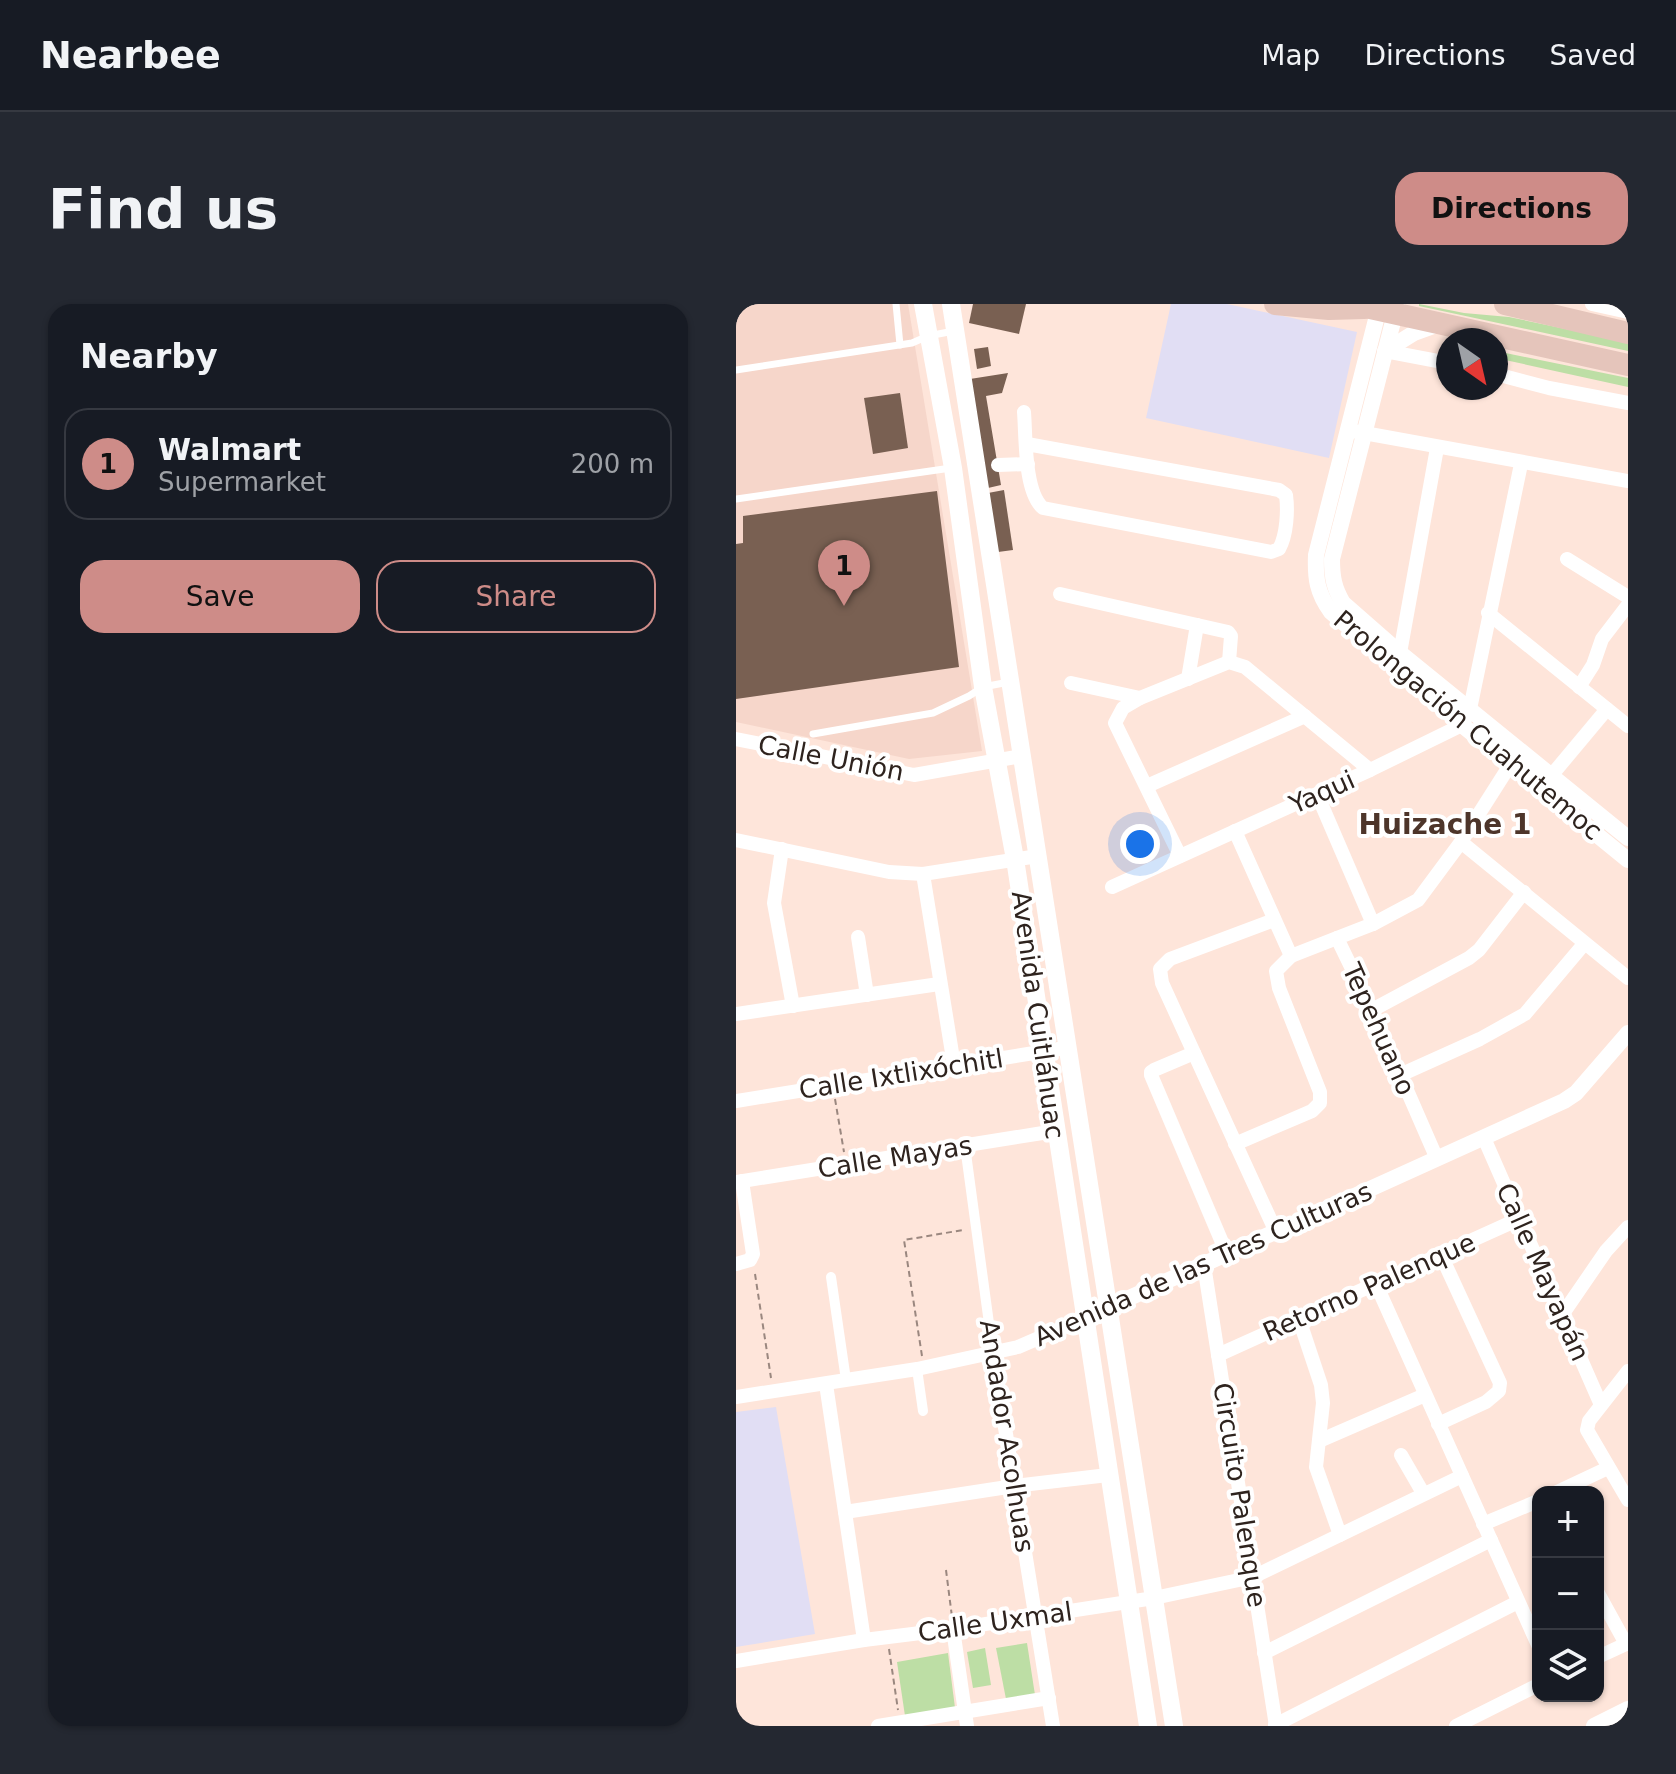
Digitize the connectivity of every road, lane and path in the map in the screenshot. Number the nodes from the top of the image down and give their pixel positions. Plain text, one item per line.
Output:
1 (896, 304) edge
2 (923, 304) edge
3 (951, 304) edge
4 (1275, 304) edge
5 (1505, 304) edge
6 (1592, 304) edge
7 (1378, 307) edge
8 (1572, 311) edge
9 (1628, 312) edge
10 (1436, 329) edge
11 (955, 331) junction
12 (1436, 332) edge
13 (1628, 333) edge
14 (928, 336) junction
15 (1508, 343) edge
16 (900, 345) junction
17 (1385, 351) junction
18 (1436, 361) edge
19 (1628, 365) edge
20 (736, 370) edge
21 (1508, 377) edge
22 (1628, 403) edge
23 (1024, 412) dead end
24 (1356, 432) junction
25 (1027, 444) junction
26 (1437, 448) junction
27 (1028, 464) junction
28 (1521, 464) junction
29 (986, 466) junction
30 (953, 468) junction
31 (1628, 481) edge
32 (736, 499) edge
33 (1567, 559) dead end
34 (1060, 594) dead end
35 (1628, 597) edge
36 (1628, 605) edge
37 (1488, 613) junction
38 (1197, 625) junction
39 (1400, 653) junction
40 (1229, 662) junction
41 (1188, 679) junction
42 (1009, 682) junction
43 (1071, 683) dead end
44 (983, 687) junction
45 (1579, 687) junction
46 (1140, 698) junction
47 (1470, 709) junction
48 (1607, 709) junction
49 (1305, 716) junction
50 (1625, 718) edge
51 (1462, 725) junction
52 (813, 734) dead end
53 (736, 739) edge
54 (1021, 756) junction
55 (996, 760) junction
56 (1510, 765) junction
57 (1370, 770) junction
58 (1551, 776) junction
59 (1147, 786) junction
60 (1317, 794) junction
61 (1235, 831) junction
62 (1628, 838) edge
63 (736, 840) edge
64 (1461, 842) junction
65 (782, 849) junction
66 (1038, 856) junction
67 (1180, 856) junction
68 (1015, 859) junction
69 (1628, 860) edge
70 (923, 874) junction
71 (1112, 887) dead end
72 (1524, 892) junction
73 (1274, 920) junction
74 (1373, 924) junction
75 (858, 937) dead end
76 (1337, 938) junction
77 (1584, 944) junction
78 (1291, 956) junction
79 (1628, 978) edge
80 (939, 984) junction
81 (867, 995) junction
82 (793, 1006) junction
83 (1372, 1010) junction
84 (736, 1014) edge
85 (1628, 1033) edge
86 (1065, 1048) junction
87 (1042, 1051) junction
88 (1194, 1053) junction
89 (954, 1065) junction
90 (1400, 1075) junction
91 (833, 1085) junction
92 (736, 1101) edge
93 (1055, 1131) junction
94 (1484, 1138) junction
95 (1235, 1144) junction
96 (965, 1146) junction
97 (1437, 1159) junction
98 (846, 1165) junction
99 (739, 1182) edge
100 (1519, 1219) junction
101 (1628, 1227) edge
102 (976, 1228) junction
103 (1276, 1232) junction
104 (1227, 1254) junction
105 (1441, 1255) junction
106 (743, 1262) edge
107 (1204, 1265) junction
108 (831, 1277) dead end
109 (1376, 1284) junction
110 (1106, 1307) junction
111 (1562, 1315) junction
112 (1085, 1318) junction
113 (1299, 1319) junction
114 (993, 1353) junction
115 (1218, 1355) junction
116 (920, 1368) junction
117 (1628, 1371) edge
118 (846, 1380) junction
119 (826, 1384) junction
120 (773, 1391) junction
121 (1425, 1395) junction
122 (736, 1397) edge
123 (1601, 1405) junction
124 (923, 1411) dead end
125 (1438, 1424) junction
126 (1319, 1441) junction
127 (1401, 1455) dead end
128 (1608, 1468) junction
129 (1108, 1475) junction
130 (1462, 1476) junction
131 (1014, 1486) junction
132 (1570, 1486) edge
133 (1423, 1493) junction
134 (1628, 1500) edge
135 (1532, 1504) edge
136 (845, 1512) junction
137 (1483, 1524) junction
138 (1340, 1535) junction
139 (1491, 1540) junction
140 (946, 1570) dead end
141 (1253, 1577) junction
142 (1154, 1598) junction
143 (1128, 1602) junction
144 (1518, 1602) junction
145 (1604, 1604) edge
146 (1036, 1615) junction
147 (953, 1629) junction
148 (1532, 1632) edge
149 (887, 1637) junction
150 (864, 1640) junction
151 (1627, 1644) edge
152 (1264, 1653) junction
153 (1604, 1654) edge
154 (736, 1661) edge
155 (1532, 1688) edge
156 (1049, 1698) junction
157 (1623, 1716) edge
158 (966, 1719) edge
159 (900, 1723) junction
160 (1276, 1725) edge
161 (879, 1726) edge
162 (1053, 1726) edge
163 (1148, 1726) edge
164 (1174, 1726) edge
165 (1456, 1726) edge
166 (1594, 1726) edge

1 - 16 lane
2 - 14 main road, Avenida Cuitláhuac
3 - 11 main road, Avenida Cuitláhuac
4 - 7 main road
5 - 8 main road
6 - 9 street
7 - 10 main road
7 - 17 street, Prolongación Cuahutemoc
7 - 24 street, Prolongación Cuahutemoc
8 - 13 main road
11 - 14 lane
11 - 29 main road, Avenida Cuitláhuac
12 - 17 street
14 - 16 lane
14 - 30 main road, Avenida Cuitláhuac
15 - 19 main road
16 - 20 lane
17 - 18 street
17 - 24 street, Prolongación Cuahutemoc
21 - 22 street
23 - 25 street
24 - 26 street
24 - 39 street, Prolongación Cuahutemoc
24 - 51 street, Prolongación Cuahutemoc
25 - 27 street
25 - 27 street
26 - 28 street
26 - 39 street
27 - 29 street
28 - 31 street
28 - 37 street
29 - 30 street
29 - 42 main road, Avenida Cuitláhuac
30 - 32 lane
30 - 44 main road, Avenida Cuitláhuac
33 - 35 street
34 - 38 street
36 - 45 street
37 - 45 street
37 - 47 street
38 - 40 street
38 - 41 street
39 - 47 street, Prolongación Cuahutemoc
40 - 41 street
40 - 49 street
41 - 46 street
42 - 44 lane
42 - 54 main road, Avenida Cuitláhuac
43 - 46 street
44 - 52 lane
44 - 55 main road, Avenida Cuitláhuac
45 - 48 street
46 - 59 street
47 - 51 street
47 - 58 street, Prolongación Cuahutemoc
48 - 50 street
48 - 58 street
49 - 57 street
49 - 59 street
51 - 56 street, Prolongación Cuahutemoc
51 - 57 street, Yaqui
53 - 55 street, Calle Unión
54 - 55 street, Calle Unión
54 - 66 main road, Avenida Cuitláhuac
55 - 68 main road, Avenida Cuitláhuac
56 - 64 street, Tepehuano
56 - 69 street, Prolongación Cuahutemoc
57 - 60 street, Yaqui
58 - 62 street, Prolongación Cuahutemoc
59 - 67 street
60 - 61 street, Yaqui
60 - 74 street
61 - 67 street, Yaqui
61 - 73 street
63 - 65 street
64 - 72 street
64 - 74 street, Tepehuano
65 - 70 street
65 - 82 street
66 - 68 street
66 - 86 main road, Avenida Cuitláhuac
67 - 71 street, Yaqui
68 - 70 street
68 - 87 main road, Avenida Cuitláhuac
70 - 80 street
72 - 77 street
72 - 83 street
73 - 78 street
73 - 88 street
74 - 76 street, Tepehuano
75 - 81 street
76 - 78 street
76 - 83 street, Tepehuano
77 - 79 street
77 - 90 street
78 - 95 street
80 - 81 street
80 - 89 street
81 - 82 street
82 - 84 street
83 - 90 street, Tepehuano
85 - 94 street, Avenida de las Tres Culturas
86 - 87 street, Calle Ixtlixóchitl
86 - 110 main road, Avenida Cuitláhuac
87 - 89 street, Calle Ixtlixóchitl
87 - 93 main road, Avenida Cuitláhuac
88 - 95 street
88 - 104 street
89 - 91 street, Calle Ixtlixóchitl
90 - 97 street, Tepehuano
91 - 92 street, Calle Ixtlixóchitl
91 - 98 path
93 - 96 street, Calle Mayas
93 - 112 main road, Avenida Cuitláhuac
94 - 97 street, Avenida de las Tres Culturas
94 - 100 street, Calle Mayapán
95 - 103 street
96 - 98 street, Calle Mayas
96 - 102 street, Andador Acolhuas
97 - 103 street, Avenida de las Tres Culturas
98 - 99 street, Calle Mayas
99 - 106 street
100 - 105 street, Retorno Palenque
100 - 111 street, Calle Mayapán
101 - 111 street
102 - 114 street, Andador Acolhuas
102 - 116 path
103 - 104 street, Avenida de las Tres Culturas
104 - 107 street, Avenida de las Tres Culturas
105 - 109 street, Retorno Palenque
105 - 125 street
106 - 120 path
107 - 110 street, Avenida de las Tres Culturas
107 - 115 street, Circuito Palenque
108 - 118 street
109 - 113 street, Retorno Palenque
109 - 121 street
110 - 112 street, Avenida de las Tres Culturas
110 - 142 main road, Avenida Cuitláhuac
111 - 123 street, Calle Mayapán
112 - 114 street, Avenida de las Tres Culturas
112 - 129 main road, Avenida Cuitláhuac
113 - 115 street, Retorno Palenque
113 - 126 street
114 - 116 street, Avenida de las Tres Culturas
114 - 131 street, Andador Acolhuas
115 - 141 street, Circuito Palenque
116 - 118 street, Avenida de las Tres Culturas
116 - 124 street
117 - 123 street
118 - 119 street, Avenida de las Tres Culturas
119 - 120 street, Avenida de las Tres Culturas
119 - 136 street
120 - 122 street, Avenida de las Tres Culturas
121 - 125 street
121 - 126 street
123 - 128 street
125 - 130 street
126 - 138 street
127 - 133 street
128 - 132 street
128 - 134 street
129 - 131 street
129 - 143 main road, Avenida Cuitláhuac
130 - 133 street, Calle Uxmal
130 - 137 street
131 - 136 street
131 - 146 street, Andador Acolhuas
133 - 138 street, Calle Uxmal
135 - 137 street
136 - 150 street
137 - 139 street
138 - 141 street, Calle Uxmal
139 - 144 street
139 - 152 street
140 - 147 path
141 - 142 street, Calle Uxmal
141 - 152 street, Circuito Palenque
142 - 143 street, Calle Uxmal
142 - 164 main road, Avenida Cuitláhuac
143 - 146 street, Calle Uxmal
143 - 163 main road, Avenida Cuitláhuac
144 - 148 street
144 - 160 street
145 - 151 street
146 - 147 street, Calle Uxmal
146 - 156 street, Andador Acolhuas
147 - 149 street, Calle Uxmal
147 - 158 street
149 - 150 street, Calle Uxmal
149 - 159 path
150 - 154 street, Calle Uxmal
151 - 153 street
152 - 160 street, Circuito Palenque
155 - 165 street
156 - 158 street
156 - 162 street, Andador Acolhuas
157 - 166 street
158 - 159 street
159 - 161 street

